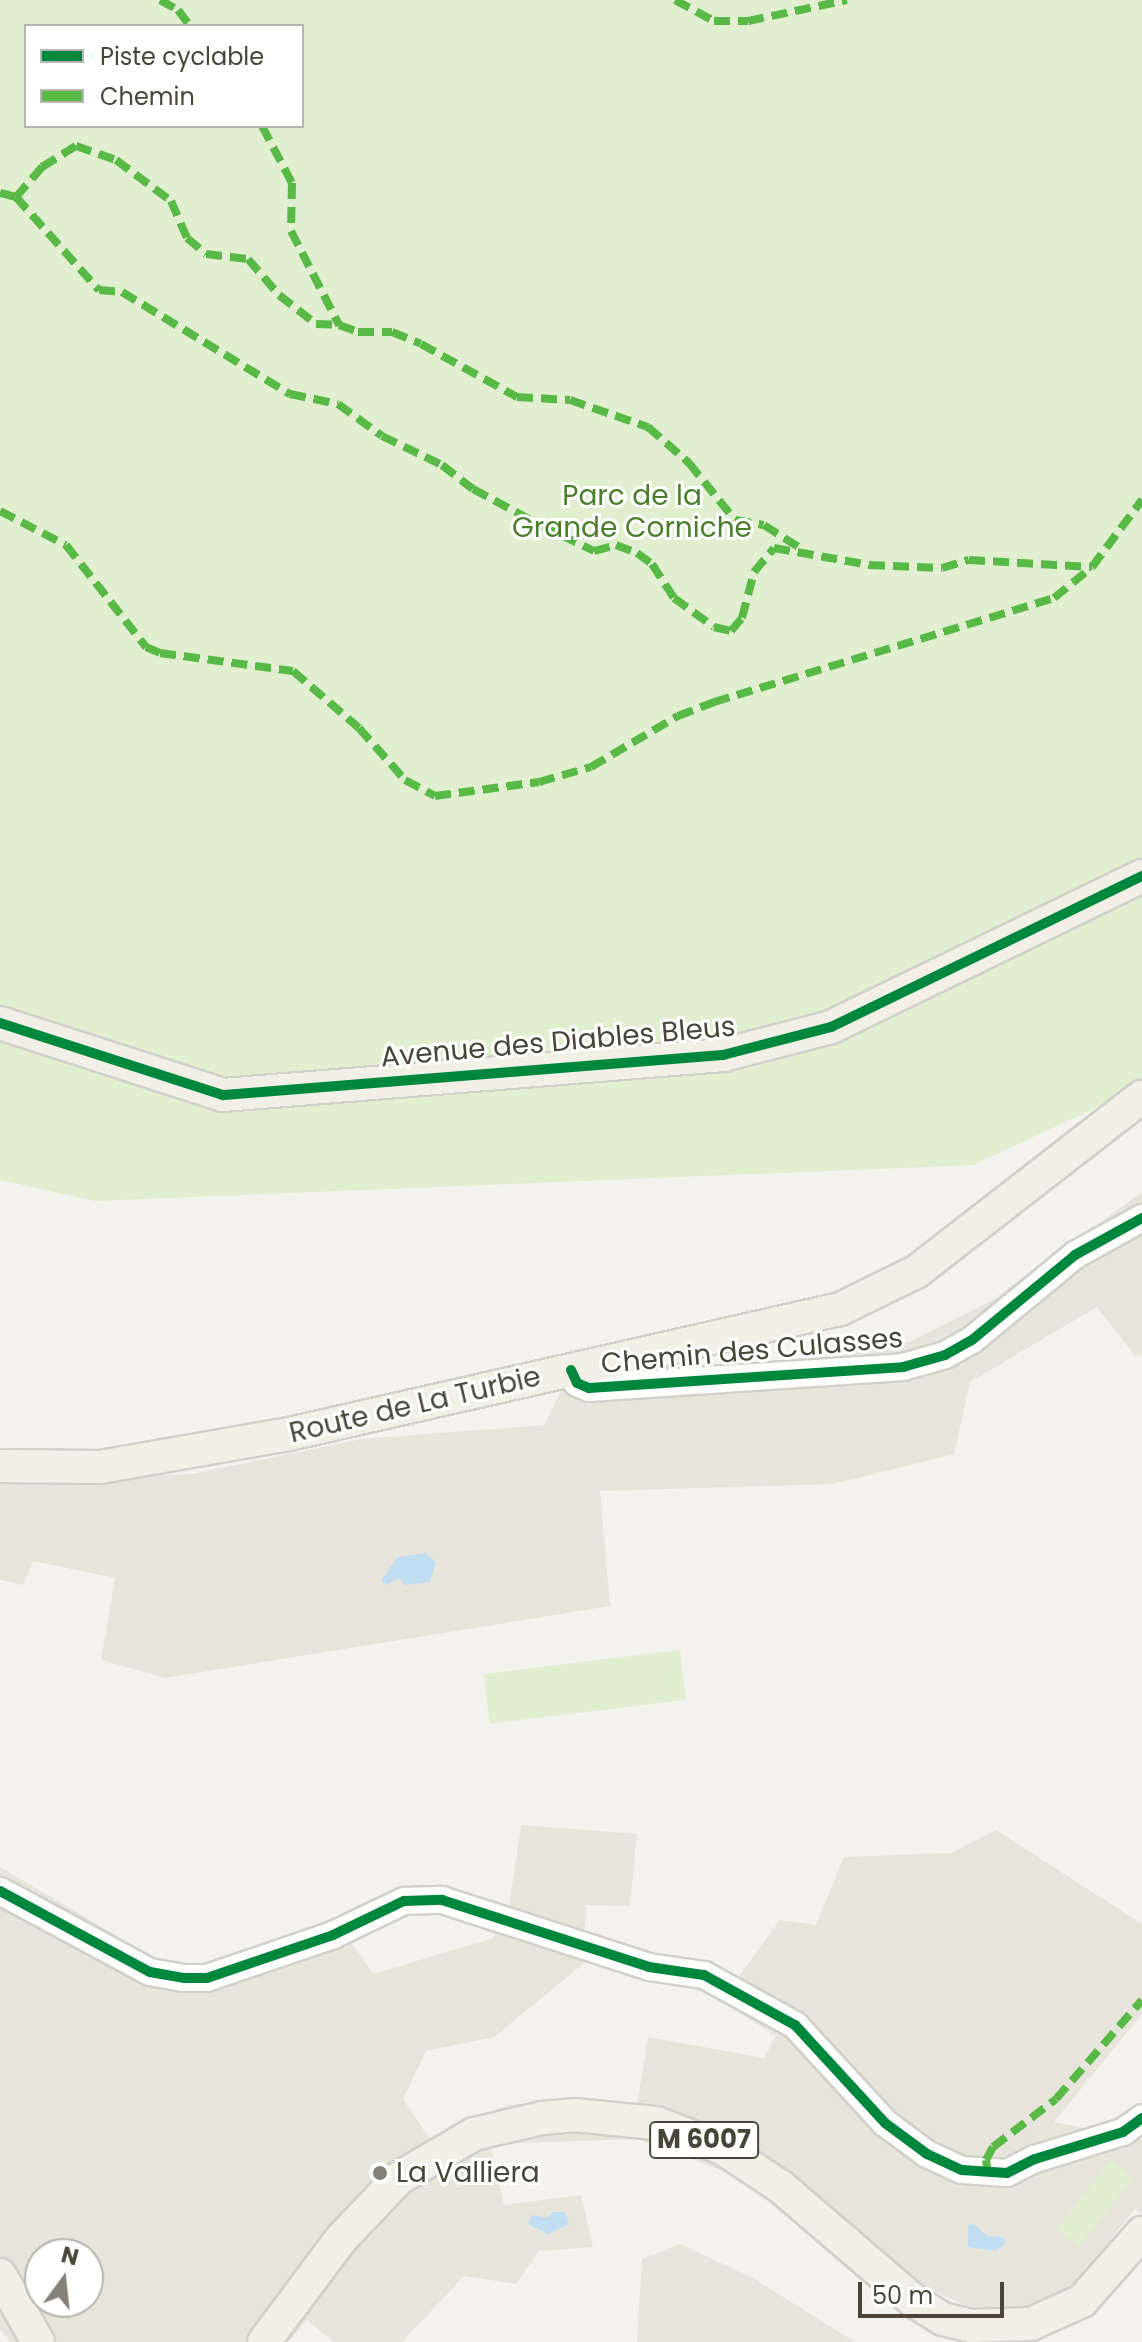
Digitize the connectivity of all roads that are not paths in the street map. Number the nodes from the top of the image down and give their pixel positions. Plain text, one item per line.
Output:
1 (1142, 876) edge
2 (0, 1023) edge
3 (1142, 1097) edge
4 (1142, 1218) edge
5 (571, 1370) junction
6 (0, 1466) edge
7 (0, 1891) edge
8 (1142, 2118) edge
9 (1142, 2233) edge
10 (0, 2275) edge
11 (38, 2342) edge
12 (264, 2342) edge

1 - 2 main road, Avenue des Diables Bleus
3 - 5 main road, Route de La Turbie
4 - 5 street, Chemin des Culasses
5 - 6 main road, Route de La Turbie
7 - 8 street
9 - 12 main road, M 6007
10 - 11 main road

